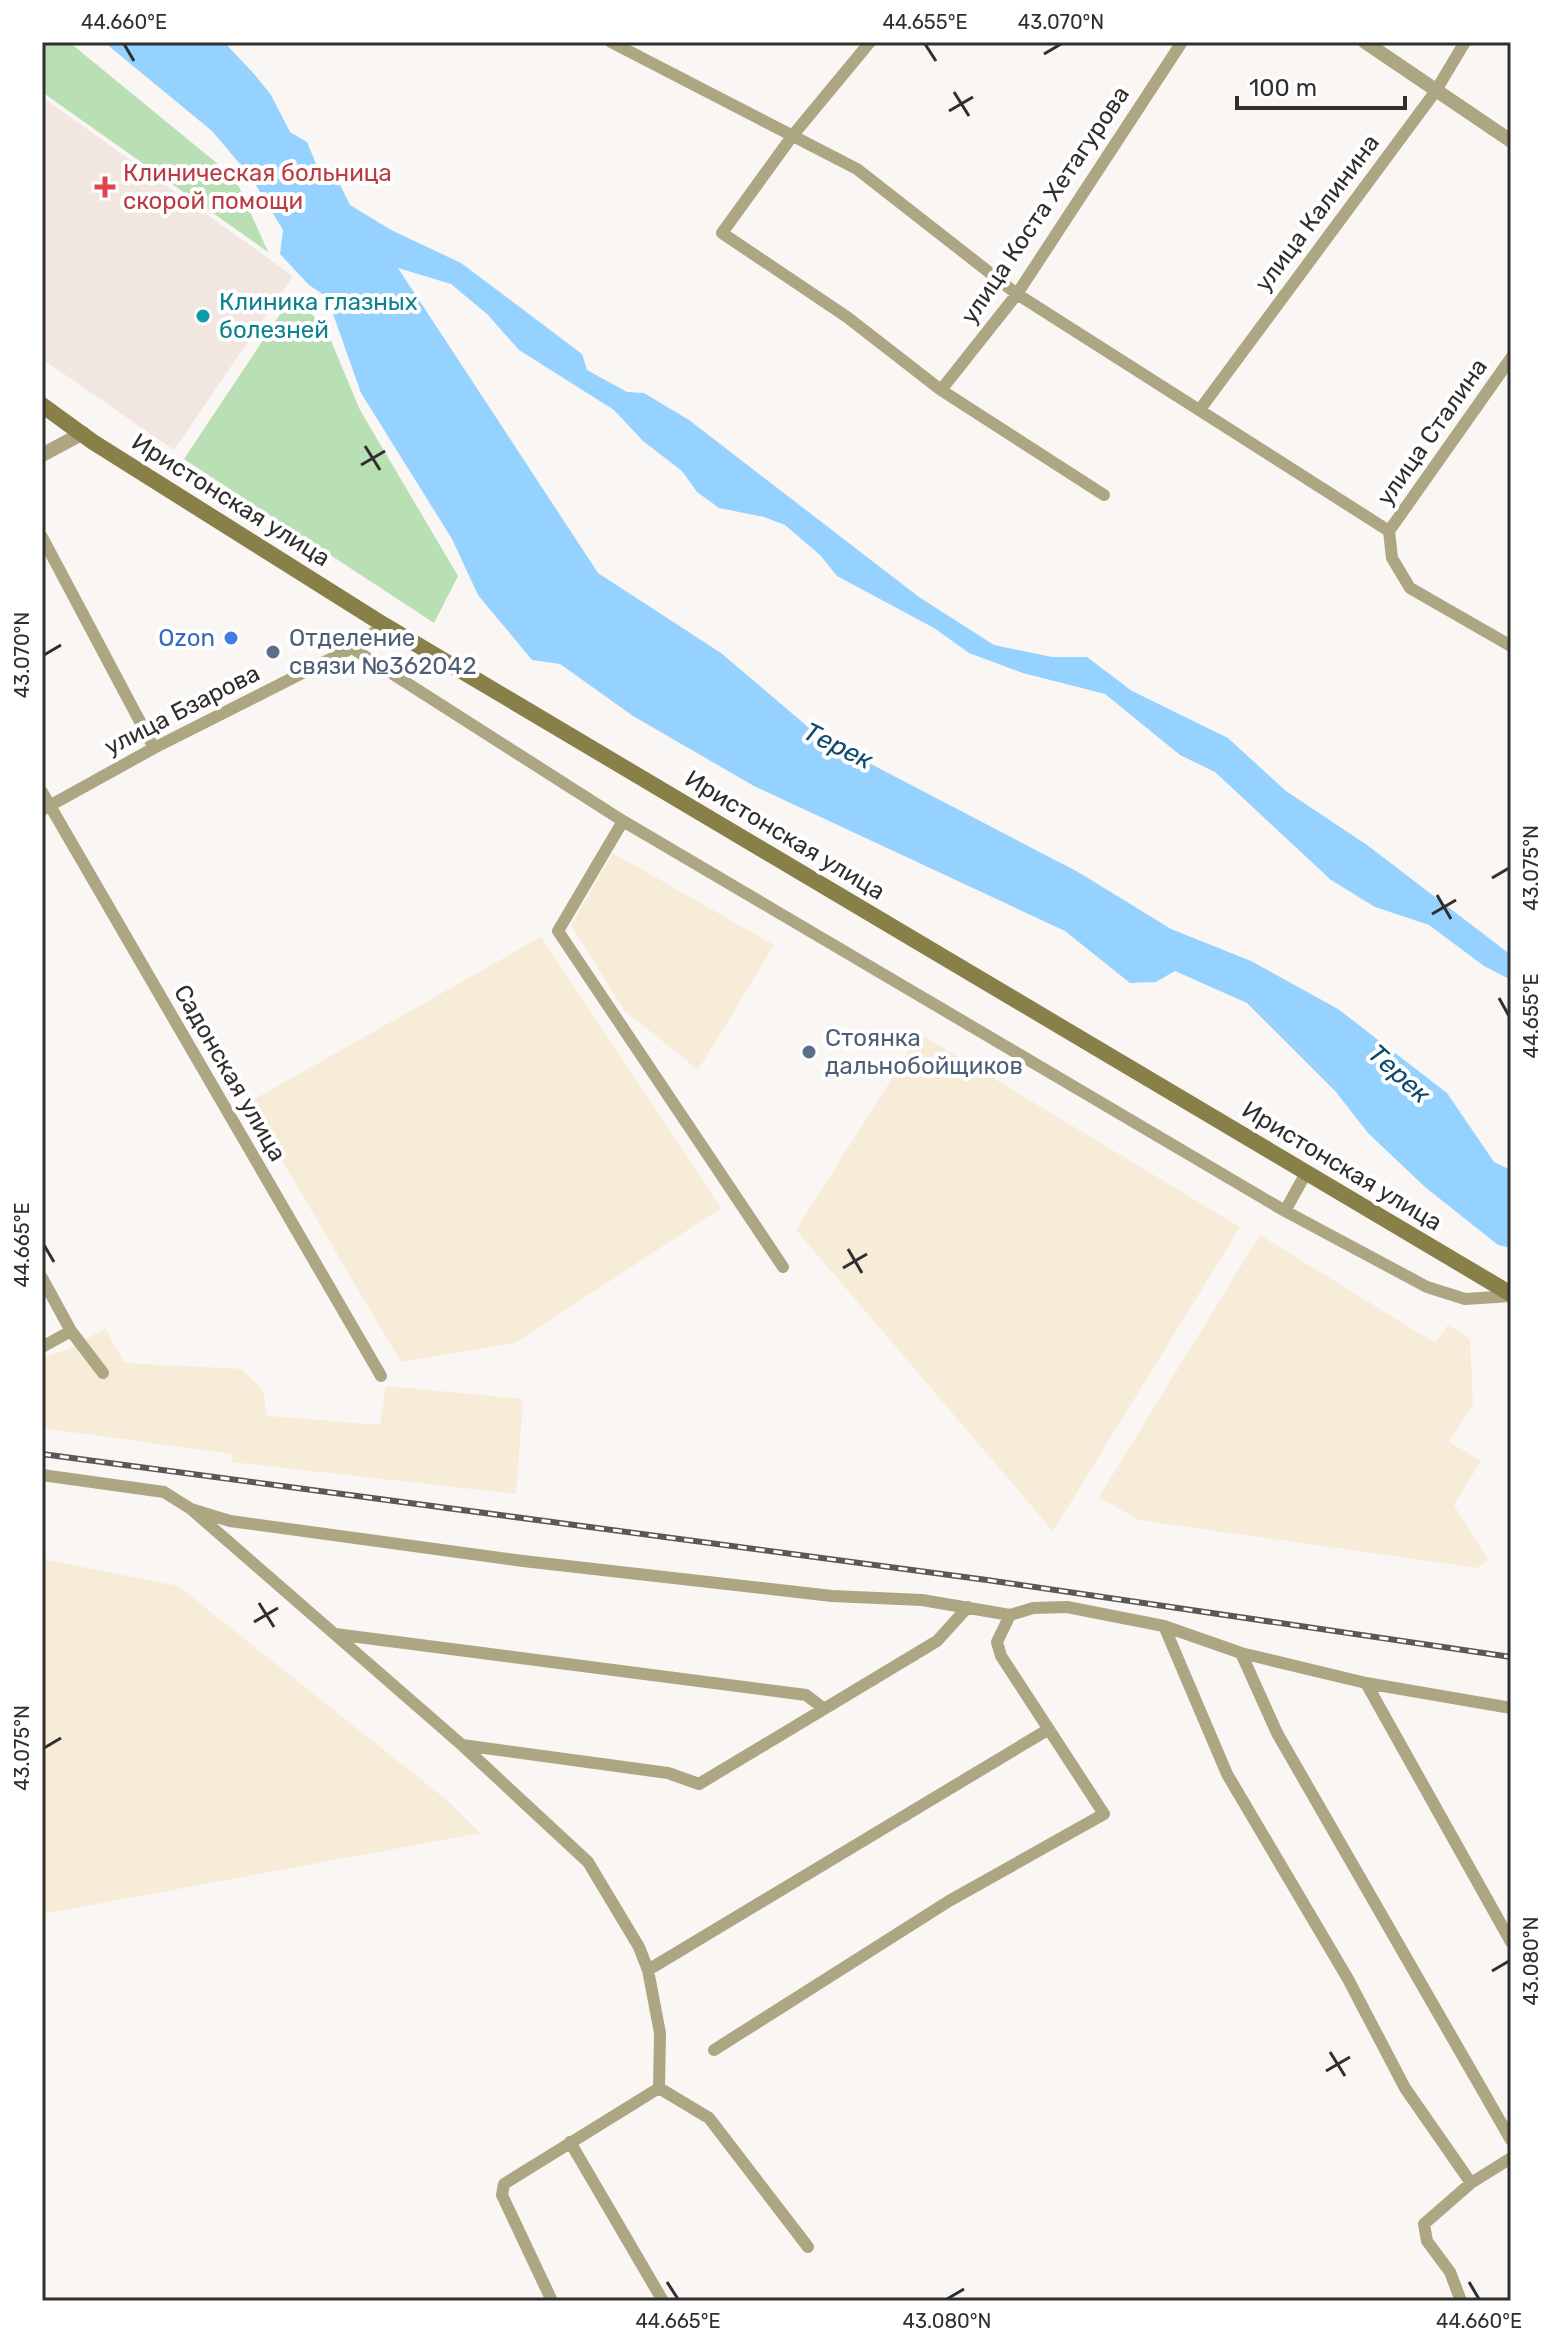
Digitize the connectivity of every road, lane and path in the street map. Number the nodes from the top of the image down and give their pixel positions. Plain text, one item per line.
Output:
1 (611, 42) edge
2 (870, 42) edge
3 (1182, 42) edge
4 (1365, 42) edge
5 (1465, 42) edge
6 (1435, 92) junction
7 (793, 135) junction
8 (1511, 141) edge
9 (1017, 294) junction
10 (1511, 358) edge
11 (941, 390) junction
12 (42, 405) edge
13 (1201, 408) junction
14 (83, 433) junction
15 (42, 455) edge
16 (1104, 495) dead end
17 (1389, 531) junction
18 (42, 537) edge
19 (384, 625) junction
20 (1511, 646) edge
21 (352, 648) junction
22 (154, 748) junction
23 (42, 792) edge
24 (46, 808) edge
25 (623, 821) junction
26 (1306, 1173) junction
27 (1285, 1211) junction
28 (783, 1267) dead end
29 (42, 1278) edge
30 (1511, 1295) edge
31 (71, 1331) junction
32 (42, 1347) edge
33 (103, 1373) dead end
34 (381, 1376) dead end
35 (42, 1475) edge
36 (191, 1509) junction
37 (968, 1607) junction
38 (1010, 1615) junction
39 (1164, 1626) junction
40 (335, 1634) junction
41 (1241, 1653) junction
42 (1366, 1683) junction
43 (823, 1708) junction
44 (1511, 1708) edge
45 (1049, 1729) junction
46 (462, 1745) junction
47 (1511, 1942) edge
48 (648, 1970) junction
49 (714, 2050) dead end
50 (659, 2088) junction
51 (1511, 2140) edge
52 (570, 2142) junction
53 (1511, 2158) edge
54 (1471, 2183) junction
55 (808, 2247) dead end
56 (552, 2301) edge
57 (663, 2301) edge
58 (1461, 2301) edge

1 - 7 street
2 - 7 street
3 - 9 street, улица Коста Хетагурова
4 - 6 street
5 - 6 street, улица Калинина
6 - 8 street
6 - 13 street, улица Калинина
7 - 9 street
7 - 11 street
9 - 11 street, улица Коста Хетагурова
9 - 13 street
10 - 17 street, улица Сталина
11 - 16 street
12 - 14 main road, Иристонская улица
13 - 17 street
14 - 15 street
14 - 19 main road, Иристонская улица
17 - 20 street
18 - 22 street
19 - 21 street, улица Бзарова
19 - 26 main road, Иристонская улица
21 - 22 street, улица Бзарова
21 - 25 street
22 - 24 street, улица Бзарова
23 - 24 street, Садонская улица
24 - 34 street, Садонская улица
25 - 27 street
25 - 28 street
26 - 27 street
26 - 30 main road, Иристонская улица
27 - 30 street
29 - 31 street
31 - 32 street
31 - 33 street
35 - 36 street
36 - 37 street
36 - 40 street
37 - 38 street
37 - 43 street
38 - 39 street
38 - 45 street
39 - 41 street
39 - 54 street
40 - 43 street
40 - 46 street
41 - 42 street
41 - 51 street
42 - 44 street
42 - 47 street
43 - 46 street
45 - 48 street
45 - 49 street
46 - 48 street
48 - 50 street
50 - 52 street
50 - 55 street
52 - 56 street
52 - 57 street
53 - 54 street
54 - 58 street

